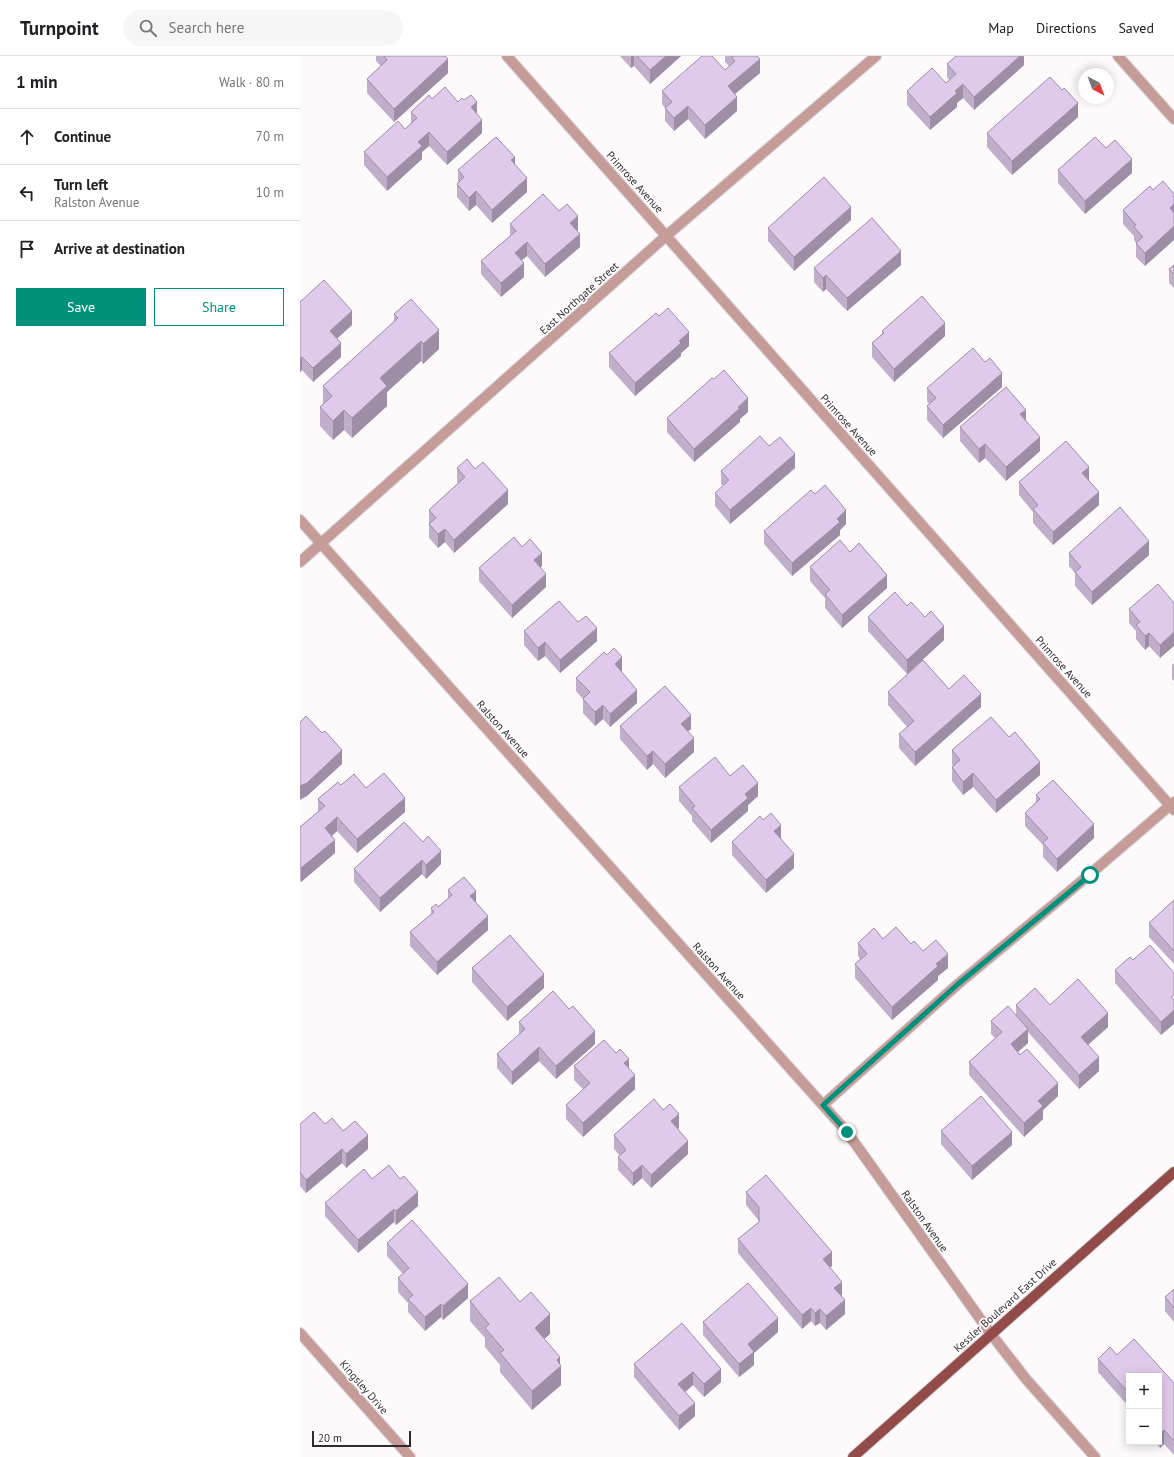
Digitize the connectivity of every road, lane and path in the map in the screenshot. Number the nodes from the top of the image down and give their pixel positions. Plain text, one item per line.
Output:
1 (507, 56) edge
2 (876, 56) edge
3 (1118, 56) edge
4 (1174, 119) edge
5 (666, 236) junction
6 (300, 520) edge
7 (322, 544) junction
8 (300, 562) edge
9 (1173, 806) edge
10 (823, 1105) junction
11 (1174, 1172) edge
12 (300, 1333) edge
13 (991, 1334) junction
14 (410, 1457) edge
15 (852, 1457) edge
16 (1095, 1457) edge

1 - 5 street, Primrose Avenue
2 - 5 street, East Northgate Street
3 - 4 street
5 - 7 street, East Northgate Street
5 - 9 street, Primrose Avenue
6 - 7 street, Ralston Avenue
7 - 8 street, East Northgate Street
7 - 10 street, Ralston Avenue
9 - 10 street
10 - 13 street, Ralston Avenue
11 - 13 main road, Kessler Boulevard East Drive
12 - 14 street, Kingsley Drive
13 - 15 main road, Kessler Boulevard East Drive
13 - 16 street, Ralston Avenue

